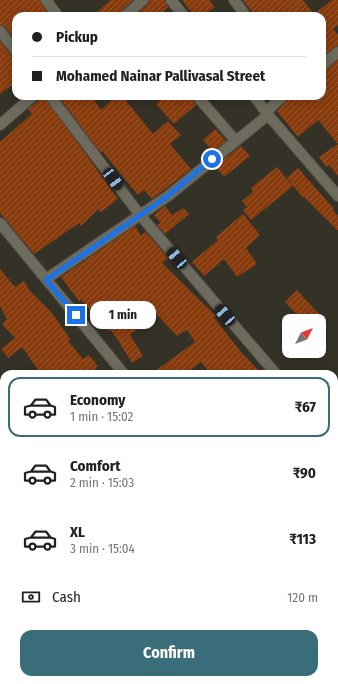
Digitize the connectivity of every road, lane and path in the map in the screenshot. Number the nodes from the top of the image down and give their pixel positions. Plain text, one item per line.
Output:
1 (46, 0) edge
2 (143, 0) edge
3 (171, 0) edge
4 (234, 0) edge
5 (55, 12) edge
6 (130, 12) edge
7 (181, 12) edge
8 (243, 12) edge
9 (0, 31) edge
10 (12, 46) edge
11 (338, 52) edge
12 (326, 62) edge
13 (28, 100) edge
14 (53, 100) edge
15 (200, 100) edge
16 (257, 100) edge
17 (279, 100) edge
18 (267, 114) junction
19 (0, 125) edge
20 (235, 140) junction
21 (338, 196) edge
22 (140, 215) junction
23 (0, 223) edge
24 (46, 280) junction
25 (121, 370) edge
26 (273, 370) edge

1 - 5 street
2 - 6 street
3 - 7 street
4 - 8 street
9 - 10 street
11 - 12 street
13 - 19 street
14 - 22 street
15 - 20 street
16 - 18 street
17 - 18 street
18 - 20 street
18 - 21 street
20 - 22 street
22 - 24 street
22 - 26 street
23 - 24 street
24 - 25 street

